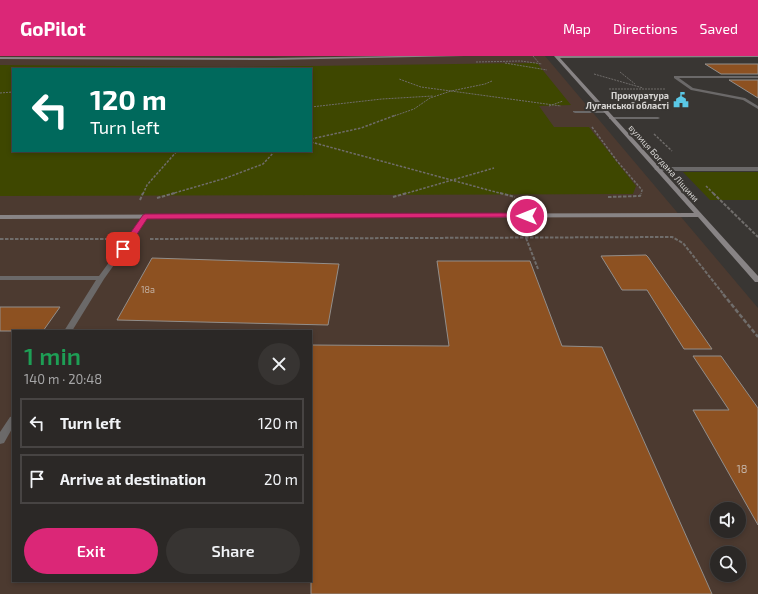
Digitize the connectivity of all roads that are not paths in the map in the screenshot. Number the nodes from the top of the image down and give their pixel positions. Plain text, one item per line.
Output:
1 (462, 56) edge
2 (556, 56) edge
3 (758, 56) edge
4 (170, 57) edge
5 (178, 57) edge
6 (0, 58) edge
7 (758, 77) edge
8 (758, 108) edge
9 (577, 110) road end
10 (606, 112) junction
11 (611, 118) junction
12 (658, 118) dead end
13 (657, 169) junction
14 (758, 169) edge
15 (699, 215) junction
16 (0, 217) edge
17 (145, 217) junction
18 (756, 277) edge
19 (0, 278) edge
20 (101, 278) junction
21 (69, 330) edge
22 (12, 421) edge
23 (0, 440) edge

1 - 5 street
2 - 3 street
2 - 10 street, вулиця Богдана Ліщини
4 - 5 street
4 - 6 street
7 - 8 lane
9 - 10 lane
10 - 11 street, вулиця Богдана Ліщини
11 - 12 lane
11 - 13 street, вулиця Богдана Ліщини
13 - 14 lane
13 - 15 street, вулиця Богдана Ліщини
15 - 17 street
15 - 18 street, вулиця Богдана Ліщини
16 - 17 street
17 - 20 lane
19 - 20 lane
20 - 21 lane
22 - 23 lane

